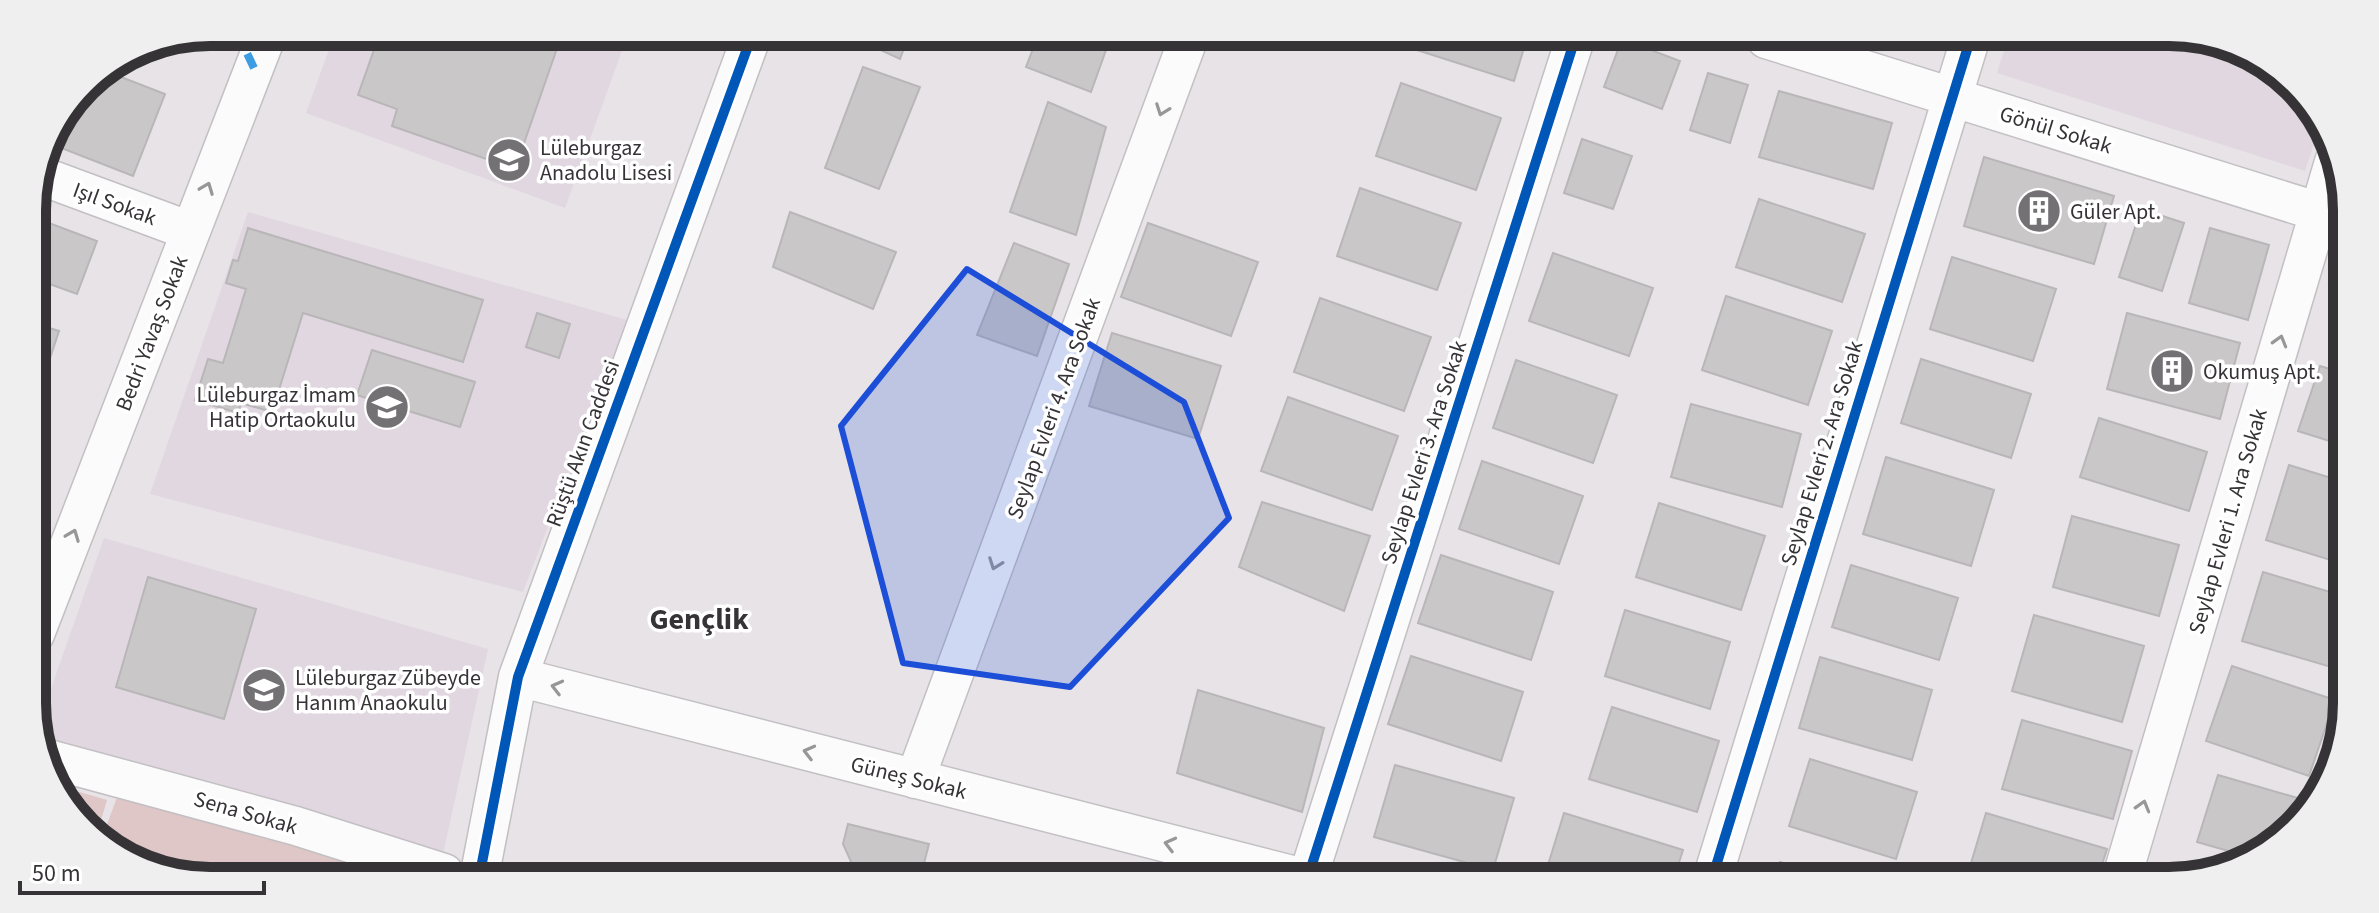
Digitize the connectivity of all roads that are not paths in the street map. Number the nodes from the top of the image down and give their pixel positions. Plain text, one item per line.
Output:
1 (244, 46) edge
2 (263, 46) edge
3 (748, 46) edge
4 (1186, 46) edge
5 (1573, 46) edge
6 (1788, 46) edge
7 (1968, 46) edge
8 (254, 68) junction
9 (1952, 97) junction
10 (49, 179) edge
11 (2332, 215) edge
12 (190, 231) junction
13 (46, 605) edge
14 (518, 677) junction
15 (57, 761) edge
16 (915, 779) junction
17 (425, 867) edge
18 (481, 867) edge
19 (1261, 867) edge
20 (1311, 867) edge
21 (1716, 867) edge
22 (2125, 867) edge

1 - 8 street
2 - 8 street, Bedri Yavaş Sokak
3 - 14 street, Rüştü Akın Caddesi
4 -> 16 street, Seylap Evleri 4. Ara Sokak
5 - 20 street, Seylap Evleri 3. Ara Sokak
6 - 9 street, Gönül Sokak
7 - 9 street, Seylap Evleri 2. Ara Sokak
12 -> 8 street, Bedri Yavaş Sokak
9 - 11 street, Gönül Sokak
9 - 21 street, Seylap Evleri 2. Ara Sokak
10 - 12 street, Işıl Sokak
22 -> 11 street, Seylap Evleri 1. Ara Sokak
13 -> 12 street, Bedri Yavaş Sokak
16 -> 14 street, Güneş Sokak
14 - 18 street, Rüştü Akın Caddesi
15 - 17 street, Sena Sokak
19 -> 16 street, Güneş Sokak

